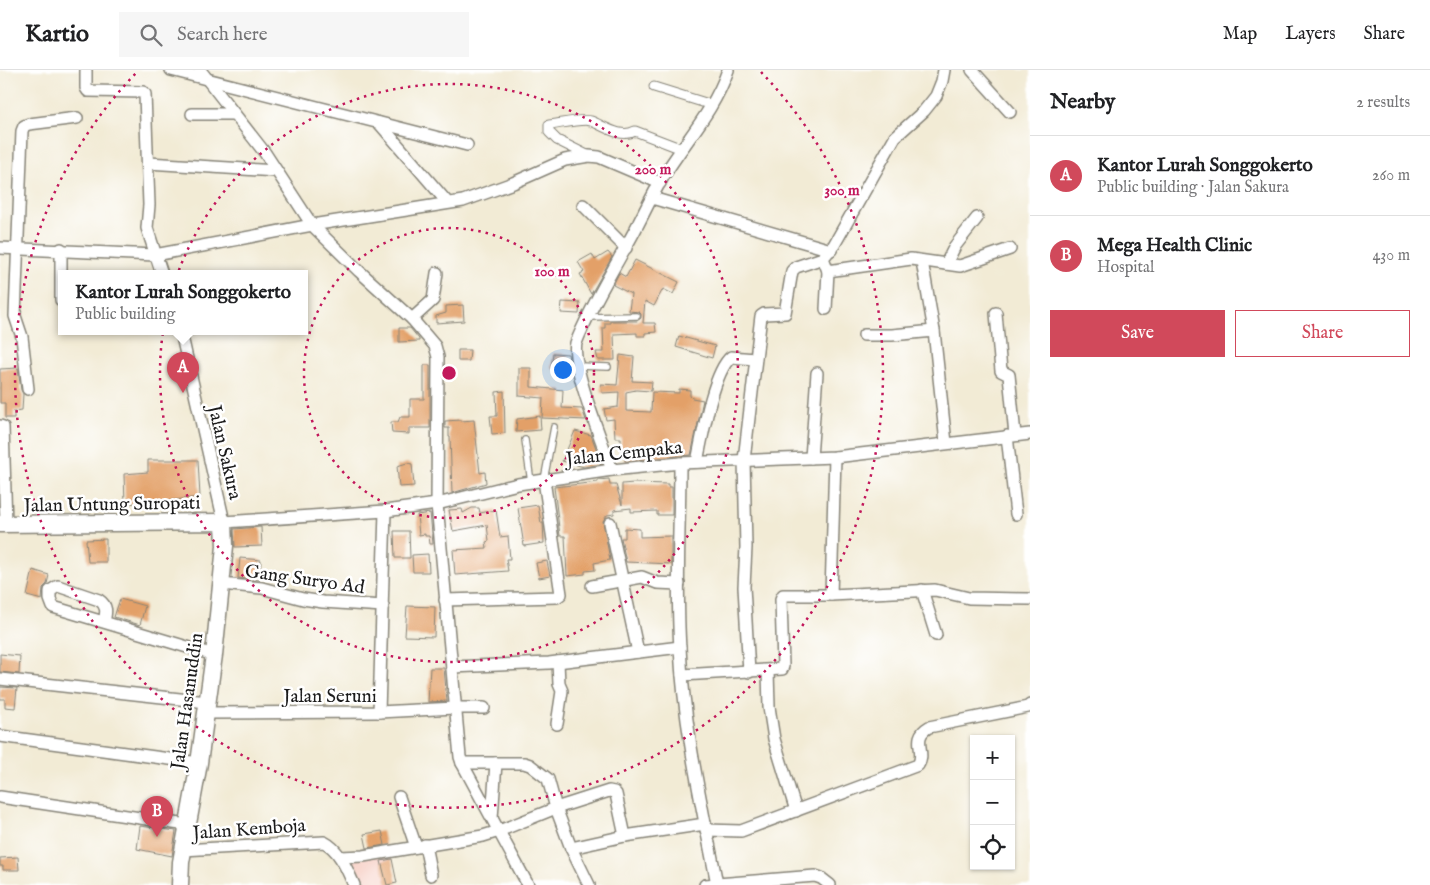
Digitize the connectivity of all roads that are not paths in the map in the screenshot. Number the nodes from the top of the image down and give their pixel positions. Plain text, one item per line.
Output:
1 (86, 70) edge
2 (171, 70) edge
3 (728, 70) edge
4 (944, 70) edge
5 (972, 70) edge
6 (202, 74) edge
7 (654, 87) dead end
8 (712, 105) junction
9 (1010, 112) dead end
10 (192, 114) dead end
11 (234, 114) junction
12 (77, 118) dead end
13 (379, 123) junction
14 (466, 145) dead end
15 (682, 149) junction
16 (589, 156) junction
17 (148, 163) junction
18 (276, 171) junction
19 (660, 183) junction
20 (652, 198) junction
21 (447, 202) junction
22 (583, 205) dead end
23 (977, 218) dead end
24 (312, 225) junction
25 (0, 248) edge
26 (18, 248) junction
27 (626, 248) junction
28 (1010, 249) dead end
29 (61, 250) junction
30 (827, 254) junction
31 (155, 255) junction
32 (922, 261) junction
33 (946, 264) junction
34 (61, 270) edge
35 (161, 270) edge
36 (828, 271) junction
37 (437, 273) dead end
38 (826, 309) dead end
39 (996, 313) dead end
40 (638, 316) dead end
41 (588, 317) junction
42 (412, 319) junction
43 (934, 331) junction
44 (182, 335) edge
45 (864, 335) dead end
46 (755, 359) junction
47 (578, 366) junction
48 (608, 367) dead end
49 (817, 373) dead end
50 (28, 390) dead end
51 (0, 426) edge
52 (554, 427) dead end
53 (1030, 434) edge
54 (1011, 436) junction
55 (525, 440) dead end
56 (946, 443) junction
57 (835, 457) junction
58 (811, 458) junction
59 (744, 460) junction
60 (680, 462) junction
61 (697, 462) junction
62 (612, 470) junction
63 (544, 480) junction
64 (532, 482) junction
65 (437, 504) junction
66 (385, 511) junction
67 (1016, 514) dead end
68 (224, 522) junction
69 (610, 523) dead end
70 (3, 524) edge
71 (622, 580) junction
72 (221, 584) junction
73 (679, 584) junction
74 (592, 586) dead end
75 (922, 590) junction
76 (831, 595) junction
77 (1030, 599) edge
78 (445, 600) junction
79 (383, 606) junction
80 (104, 622) junction
81 (936, 635) dead end
82 (680, 647) junction
83 (638, 652) junction
84 (214, 655) junction
85 (558, 662) junction
86 (452, 667) junction
87 (768, 671) junction
88 (749, 672) junction
89 (682, 675) junction
90 (0, 680) edge
91 (1030, 705) edge
92 (206, 707) junction
93 (455, 708) junction
94 (484, 708) dead end
95 (379, 712) junction
96 (557, 724) dead end
97 (0, 736) edge
98 (199, 763) junction
99 (462, 763) junction
100 (496, 763) junction
101 (0, 797) edge
102 (399, 797) dead end
103 (556, 808) junction
104 (796, 811) junction
105 (492, 818) junction
106 (188, 825) junction
107 (706, 827) junction
108 (498, 831) junction
109 (625, 836) junction
110 (420, 846) junction
111 (572, 848) junction
112 (183, 850) junction
113 (340, 857) junction
114 (431, 876) dead end
115 (717, 884) edge
116 (180, 885) edge
117 (354, 885) edge
118 (528, 885) edge
119 (589, 885) edge
120 (705, 885) edge
121 (830, 885) edge

1 - 17 street
2 - 6 street
3 - 8 street
4 - 30 street
5 - 9 street
6 - 11 street
6 - 13 street
7 - 8 street
8 - 15 street
10 - 11 street
11 - 18 street
12 - 26 street
13 - 14 street
13 - 21 street
15 - 16 street
15 - 19 street
16 - 19 street
16 - 21 street
17 - 18 street
17 - 31 street
18 - 24 street
19 - 20 street
20 - 27 street
20 - 30 street
21 - 24 street
22 - 27 street
23 - 33 street
24 - 31 street
24 - 42 street
25 - 26 street
26 - 29 street
26 - 50 street
27 - 41 street
28 - 33 street
29 - 31 street
29 - 34 street
30 - 36 street
30 - 46 street
31 - 35 street
32 - 33 street
32 - 36 street
32 - 43 street
36 - 38 street
37 - 42 street
39 - 54 street
40 - 41 lane
41 - 47 street
42 - 65 street
43 - 45 street
43 - 56 street
44 - 68 street, Jalan Sakura
46 - 59 street
46 - 61 street
47 - 48 lane
47 - 62 street
49 - 58 street
51 - 70 street
52 - 63 lane
53 - 54 street, Jalan Cempaka
54 - 56 street, Jalan Cempaka
54 - 67 street
55 - 64 lane
56 - 57 street, Jalan Cempaka
57 - 58 street, Jalan Cempaka
57 - 76 street
58 - 59 street, Jalan Cempaka
59 - 61 street, Jalan Cempaka
59 - 88 street
60 - 61 street, Jalan Cempaka
60 - 62 street, Jalan Cempaka
60 - 73 street
62 - 63 street, Jalan Cempaka
63 - 64 street, Jalan Cempaka
63 - 78 street
64 - 65 street, Jalan Cempaka
65 - 66 street, Jalan Cempaka
65 - 78 street
66 - 68 street, Jalan Cempaka
66 - 79 street
68 - 70 main road, Jalan Untung Suropati
68 - 72 main road, Jalan Hasanuddin
69 - 71 street
71 - 73 street
71 - 74 street
71 - 83 street
72 - 79 street, Gang Suryo Ad
72 - 84 main road, Jalan Hasanuddin
73 - 82 street
75 - 76 street
75 - 77 street
75 - 81 street
76 - 87 street
78 - 86 street
79 - 95 street
80 - 80 street
80 - 84 street
82 - 83 street
82 - 89 street
83 - 85 street
84 - 92 main road, Jalan Hasanuddin
85 - 86 street
85 - 96 street
86 - 93 street
87 - 88 street
87 - 104 street
88 - 89 street
89 - 107 street
90 - 92 street, Jalan Seruni
91 - 104 street
92 - 95 street, Jalan Seruni
92 - 98 main road, Jalan Hasanuddin
93 - 94 street, Jalan Seruni
93 - 95 street, Jalan Seruni
93 - 99 street
97 - 98 street
98 - 106 main road, Jalan Hasanuddin
99 - 100 street
99 - 105 street
100 - 103 street
100 - 105 street
101 - 106 street
102 - 110 street
103 - 108 street
103 - 109 street
103 - 111 street
104 - 107 street
105 - 108 street
106 - 112 main road, Jalan Hasanuddin
107 - 109 street
107 - 115 street
108 - 110 street
108 - 118 street
109 - 111 street
110 - 113 street
110 - 114 street
111 - 119 street
112 - 113 street, Jalan Kemboja
112 - 116 main road, Jalan Hasanuddin
113 - 117 street, Jalan Kemboja
115 - 120 street
115 - 121 street

